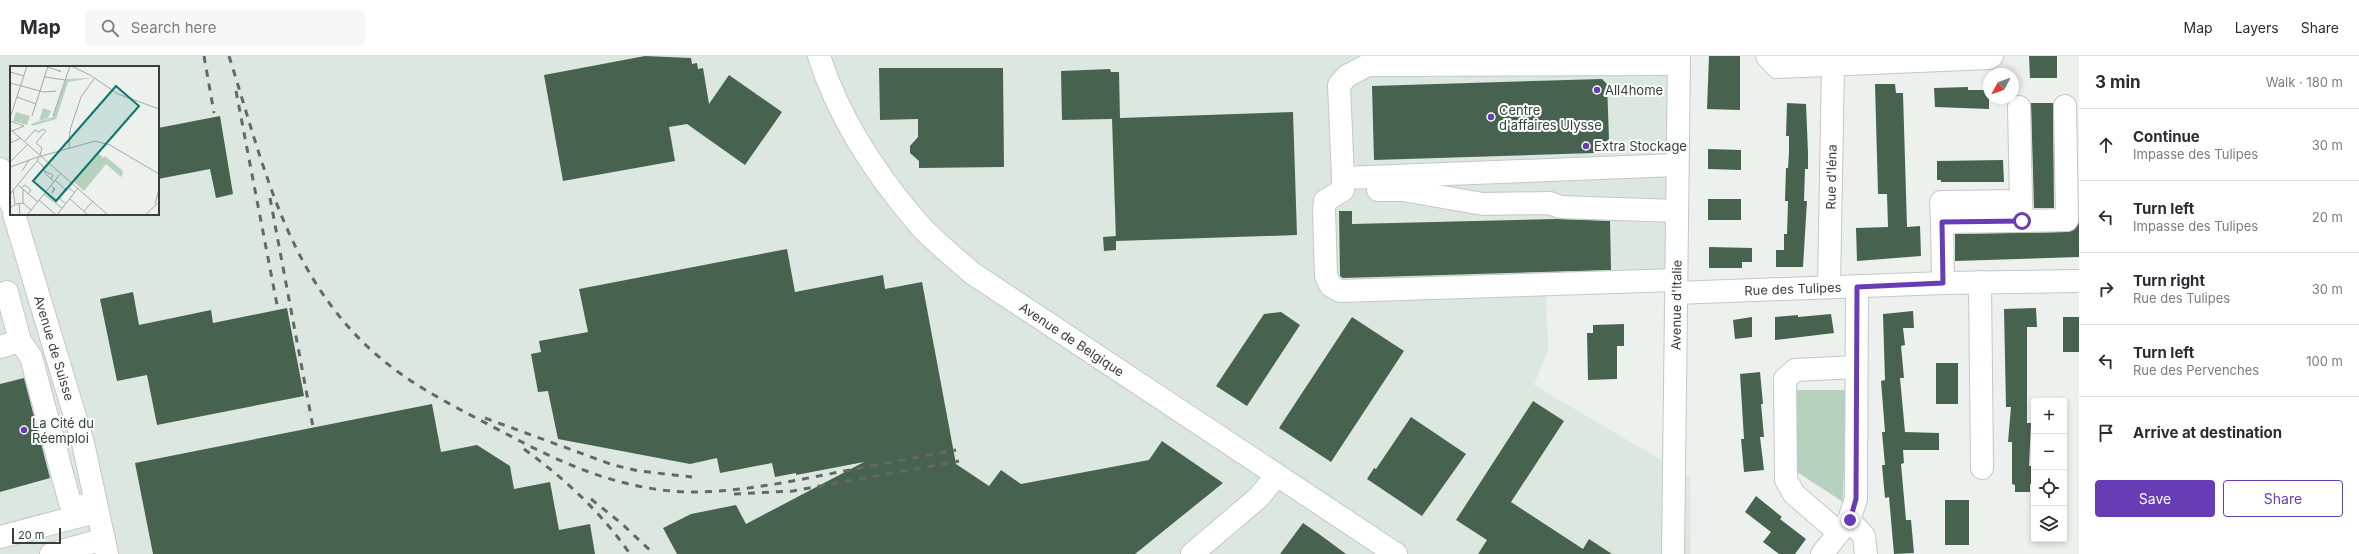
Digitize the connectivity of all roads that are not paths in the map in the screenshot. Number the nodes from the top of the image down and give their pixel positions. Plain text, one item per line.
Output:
1 (819, 56) edge
2 (1767, 56) edge
3 (1992, 56) edge
4 (1679, 60) edge
5 (1833, 66) junction
6 (2065, 106) dead end
7 (2019, 107) dead end
8 (1677, 165) junction
9 (0, 169) edge
10 (1343, 184) junction
11 (10, 201) edge
12 (1677, 211) junction
13 (2021, 211) junction
14 (14, 215) edge
15 (2079, 281) edge
16 (1980, 282) junction
17 (36, 283) junction
18 (1943, 283) junction
19 (1676, 286) junction
20 (1857, 287) junction
21 (1829, 288) junction
22 (3, 293) edge
23 (10, 344) edge
24 (1856, 367) junction
25 (1982, 468) dead end
26 (1276, 476) junction
27 (97, 507) junction
28 (1844, 526) junction
29 (0, 537) edge
30 (105, 546) edge
31 (51, 554) edge
32 (1192, 554) edge
33 (1396, 554) edge
34 (1673, 554) edge
35 (1822, 554) edge
36 (1866, 554) edge

1 - 26 street, Avenue de Belgique
2 - 5 street
3 - 5 street
4 - 8 street, Avenue d'Italie
4 - 10 street
5 - 21 street, Rue d'Iéna
6 - 13 street
7 - 13 street
8 - 10 street
8 - 12 street, Avenue d'Italie
9 - 11 street
10 - 12 street
10 - 19 street, Rue des Tulipes
12 - 19 street, Avenue d'Italie
13 - 18 street
14 - 17 street, Avenue de Suisse
15 - 16 street, Rue des Tulipes
16 - 18 street, Rue des Tulipes
16 - 25 street
17 - 22 street
17 - 27 street, Avenue de Suisse
18 - 20 street, Rue des Tulipes
19 - 21 street, Rue des Tulipes
19 - 34 street, Avenue d'Italie
20 - 21 street, Rue des Tulipes
20 - 24 street
22 - 23 street
23 - 27 street
24 - 28 street
24 - 28 street
26 - 32 street
26 - 33 street, Avenue de Belgique
27 - 29 street
27 - 30 street, Avenue de Suisse
28 - 35 street
28 - 36 street
30 - 31 street

